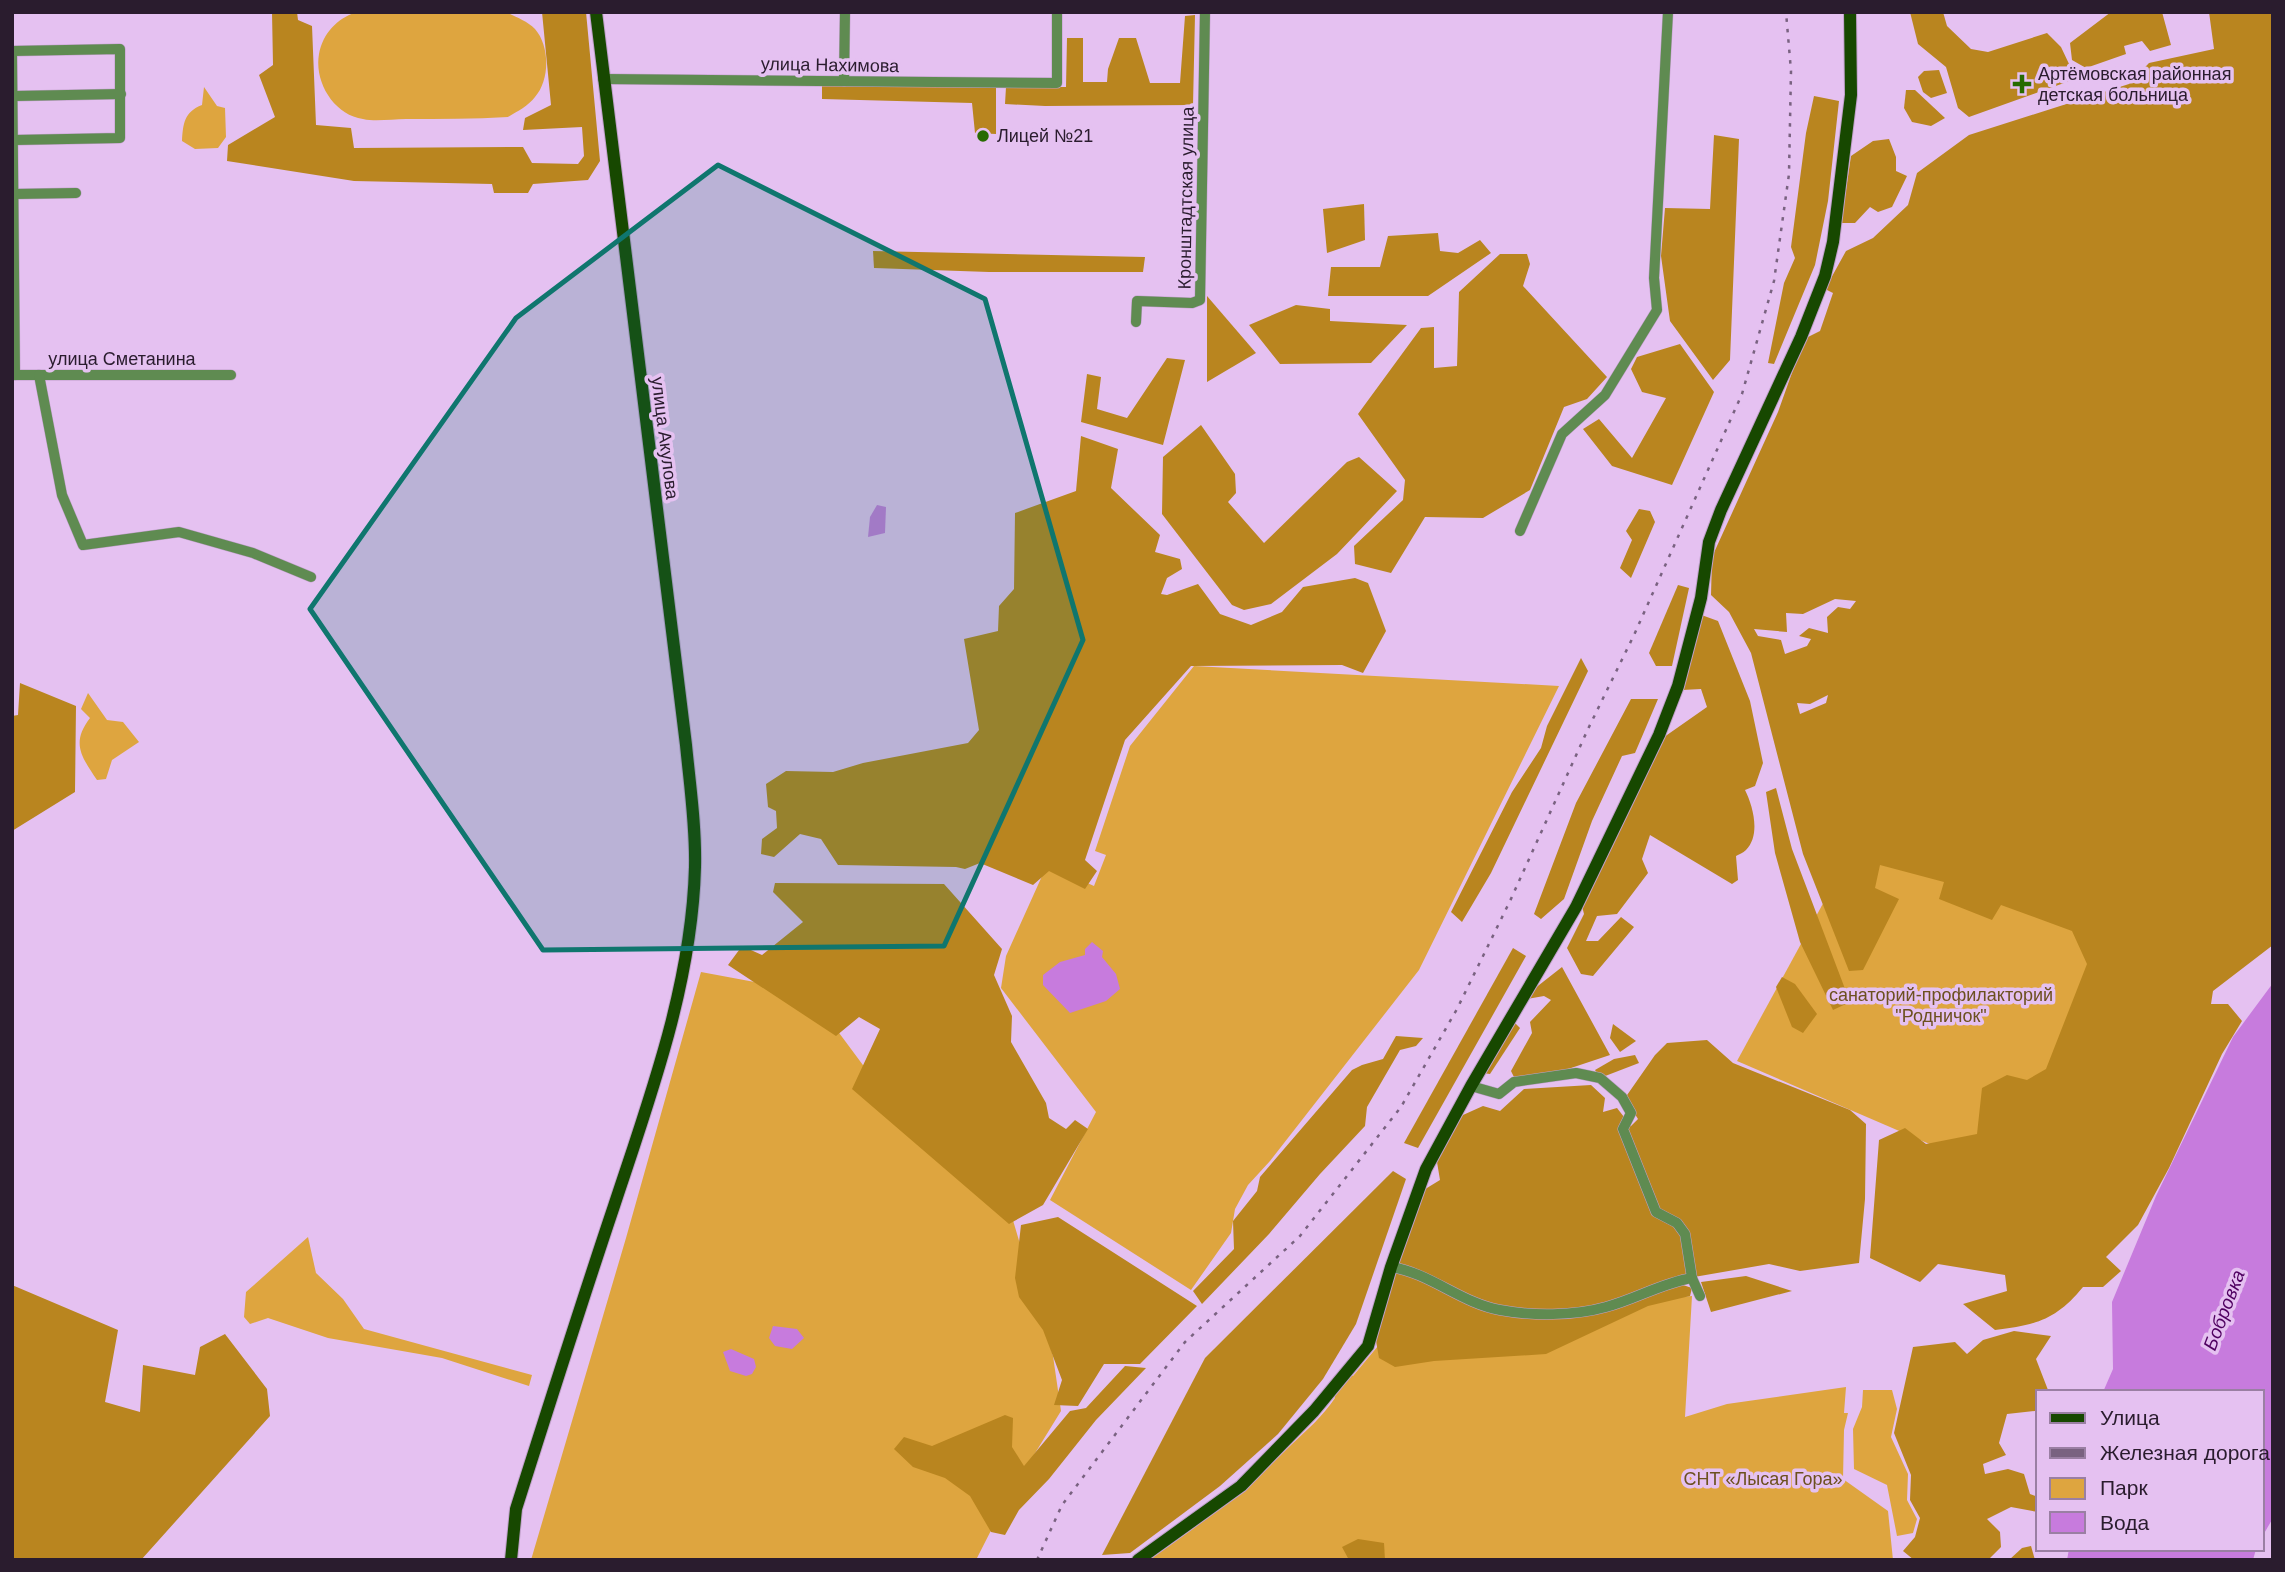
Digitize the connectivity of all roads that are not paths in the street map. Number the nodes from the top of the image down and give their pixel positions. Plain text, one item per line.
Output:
1 (596, 12) edge
2 (845, 12) edge
3 (1058, 12) edge
4 (1205, 12) edge
5 (1668, 12) edge
6 (1850, 12) edge
7 (12, 53) edge
8 (603, 79) junction
9 (844, 81) junction
10 (121, 94) junction
11 (13, 96) edge
12 (14, 140) edge
13 (76, 193) dead end
14 (14, 194) junction
15 (1136, 321) dead end
16 (14, 375) edge
17 (39, 375) junction
18 (231, 376) dead end
19 (1520, 531) dead end
20 (311, 577) dead end
21 (1471, 1086) junction
22 (1391, 1267) junction
23 (1692, 1278) junction
24 (1700, 1296) dead end
25 (511, 1560) edge
26 (1138, 1560) edge

1 - 8 main road, улица Акулова
2 - 9 street
3 - 9 street, улица Нахимова
4 - 15 street, Кронштадтская улица
5 - 19 street
6 - 21 main road
7 - 10 street
7 - 11 street
8 - 9 street, улица Нахимова
8 - 25 main road, улица Акулова
10 - 11 street
10 - 12 street
11 - 12 street
12 - 14 street
13 - 14 street
14 - 16 street
16 - 17 street, улица Сметанина
17 - 18 street, улица Сметанина
17 - 20 street
21 - 22 main road
21 - 23 street
22 - 23 street
22 - 26 main road
23 - 24 street

